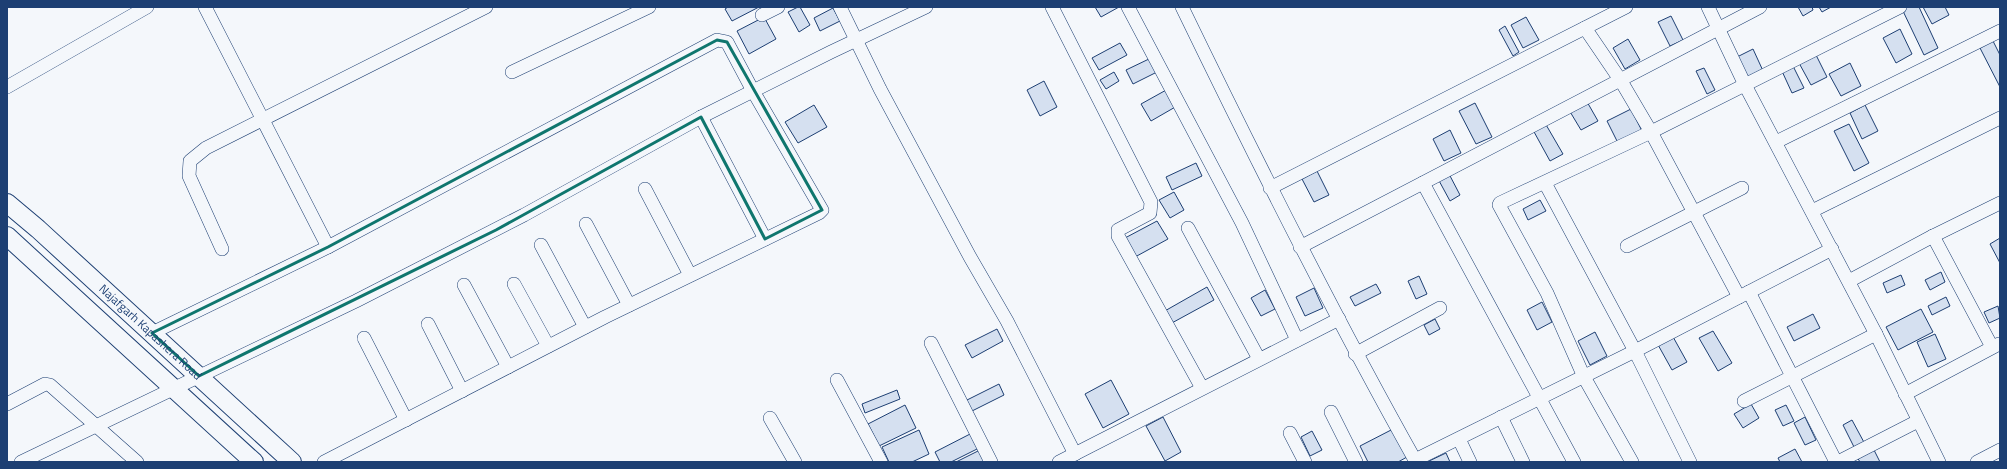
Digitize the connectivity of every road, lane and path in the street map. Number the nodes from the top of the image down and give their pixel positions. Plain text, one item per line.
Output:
1 (147, 7) edge
2 (206, 7) edge
3 (486, 7) edge
4 (649, 7) edge
5 (778, 7) edge
6 (840, 7) edge
7 (926, 7) edge
8 (1052, 7) edge
9 (1128, 7) edge
10 (1182, 7) edge
11 (1626, 7) edge
12 (1708, 7) edge
13 (1760, 7) edge
14 (1900, 7) edge
15 (762, 15) dead end
16 (1586, 28) junction
17 (1718, 29) junction
18 (2000, 31) edge
19 (857, 40) junction
20 (512, 72) dead end
21 (1621, 81) junction
22 (1745, 85) junction
23 (7, 87) edge
24 (753, 91) junction
25 (701, 117) junction
26 (263, 118) junction
27 (2000, 118) edge
28 (1651, 132) junction
29 (1776, 142) junction
30 (1545, 182) junction
31 (1423, 184) junction
32 (1270, 188) junction
33 (1742, 188) dead end
34 (645, 189) dead end
35 (7, 203) edge
36 (2000, 203) edge
37 (1812, 211) junction
38 (1693, 212) junction
39 (586, 224) dead end
40 (1188, 228) dead end
41 (7, 236) edge
42 (1933, 236) junction
43 (765, 239) junction
44 (541, 245) dead end
45 (1627, 246) dead end
46 (328, 247) junction
47 (1300, 247) junction
48 (222, 249) dead end
49 (1832, 249) junction
50 (690, 275) junction
51 (1849, 281) junction
52 (514, 284) dead end
53 (464, 285) dead end
54 (1744, 294) junction
55 (629, 305) junction
56 (1440, 308) dead end
57 (1339, 319) junction
58 (428, 324) dead end
59 (585, 327) junction
60 (152, 333) junction
61 (1876, 334) junction
62 (364, 338) dead end
63 (1297, 340) junction
64 (931, 343) dead end
65 (1996, 345) edge
66 (548, 346) junction
67 (1635, 351) junction
68 (1355, 354) junction
69 (1259, 359) junction
70 (508, 366) junction
71 (199, 376) junction
72 (1792, 376) junction
73 (1584, 377) junction
74 (837, 380) dead end
75 (174, 388) junction
76 (1202, 388) junction
77 (462, 391) junction
78 (1905, 394) junction
79 (1541, 398) junction
80 (1744, 401) dead end
81 (7, 404) edge
82 (1331, 412) dead end
83 (1501, 417) junction
84 (770, 418) dead end
85 (406, 420) junction
86 (1918, 421) junction
87 (98, 426) junction
88 (1290, 433) dead end
89 (1459, 440) junction
90 (2000, 450) edge
91 (1075, 454) junction
92 (1414, 461) edge
93 (21, 462) edge
94 (137, 462) edge
95 (254, 462) edge
96 (292, 462) edge
97 (324, 462) edge
98 (794, 462) edge
99 (881, 462) edge
100 (991, 462) edge
101 (1059, 462) edge
102 (1305, 462) edge
103 (1356, 462) edge
104 (1470, 462) edge
105 (1523, 462) edge
106 (1574, 462) edge
107 (1632, 462) edge
108 (1690, 462) edge
109 (1837, 462) edge
110 (1939, 462) edge
111 (1977, 462) edge

1 - 23 street
2 - 26 street
3 - 26 street
4 - 20 street
5 - 15 street
6 - 19 street
7 - 19 street
8 - 76 street
9 - 63 street
10 - 32 street
11 - 16 street
12 - 17 street
13 - 17 street
14 - 22 street
16 - 21 street
16 - 32 street
17 - 21 street
17 - 22 street
18 - 29 street
19 - 24 street
19 - 91 street
21 - 28 street
21 - 31 street
22 - 28 street
22 - 29 street
24 - 25 street
24 - 43 street
24 - 46 street
25 - 43 street
25 - 71 street
26 - 46 street
26 - 48 street
27 - 37 street
28 - 30 street
28 - 38 street
29 - 37 street
30 - 67 street
30 - 73 street
31 - 47 street
31 - 79 street
32 - 47 street
33 - 38 street
34 - 50 street
35 - 60 main road, Najafgarh Kapashera Road
36 - 42 street
37 - 49 street
38 - 45 street
38 - 54 street
39 - 55 street
40 - 69 street
41 - 75 main road
42 - 51 street
42 - 65 street
43 - 50 street
44 - 59 street
46 - 60 street
47 - 57 street
49 - 51 street
49 - 54 street
50 - 55 street
51 - 61 street
52 - 66 street
53 - 70 street
54 - 67 street
54 - 72 street
55 - 59 street
56 - 68 street
57 - 63 street
57 - 68 street
58 - 77 street
59 - 66 street
60 - 71 main road, Najafgarh Kapashera Road
61 - 72 street
61 - 78 street
62 - 85 street
63 - 69 street
64 - 100 street
65 - 78 street
66 - 70 street
67 - 73 street
67 - 108 street
68 - 92 street
69 - 76 street
70 - 77 street
71 - 75 street
71 - 96 main road, Najafgarh Kapashera Road
72 - 80 street
72 - 109 street
73 - 79 street
73 - 107 street
74 - 99 street
75 - 87 street
75 - 95 main road
76 - 91 street
77 - 85 street
78 - 86 street
79 - 83 street
79 - 106 street
81 - 87 street
82 - 103 street
83 - 89 street
83 - 105 street
84 - 98 street
85 - 97 street
86 - 109 street
86 - 110 street
87 - 93 street
87 - 94 street
88 - 102 street
89 - 92 street
89 - 104 street
90 - 111 street
91 - 101 street

